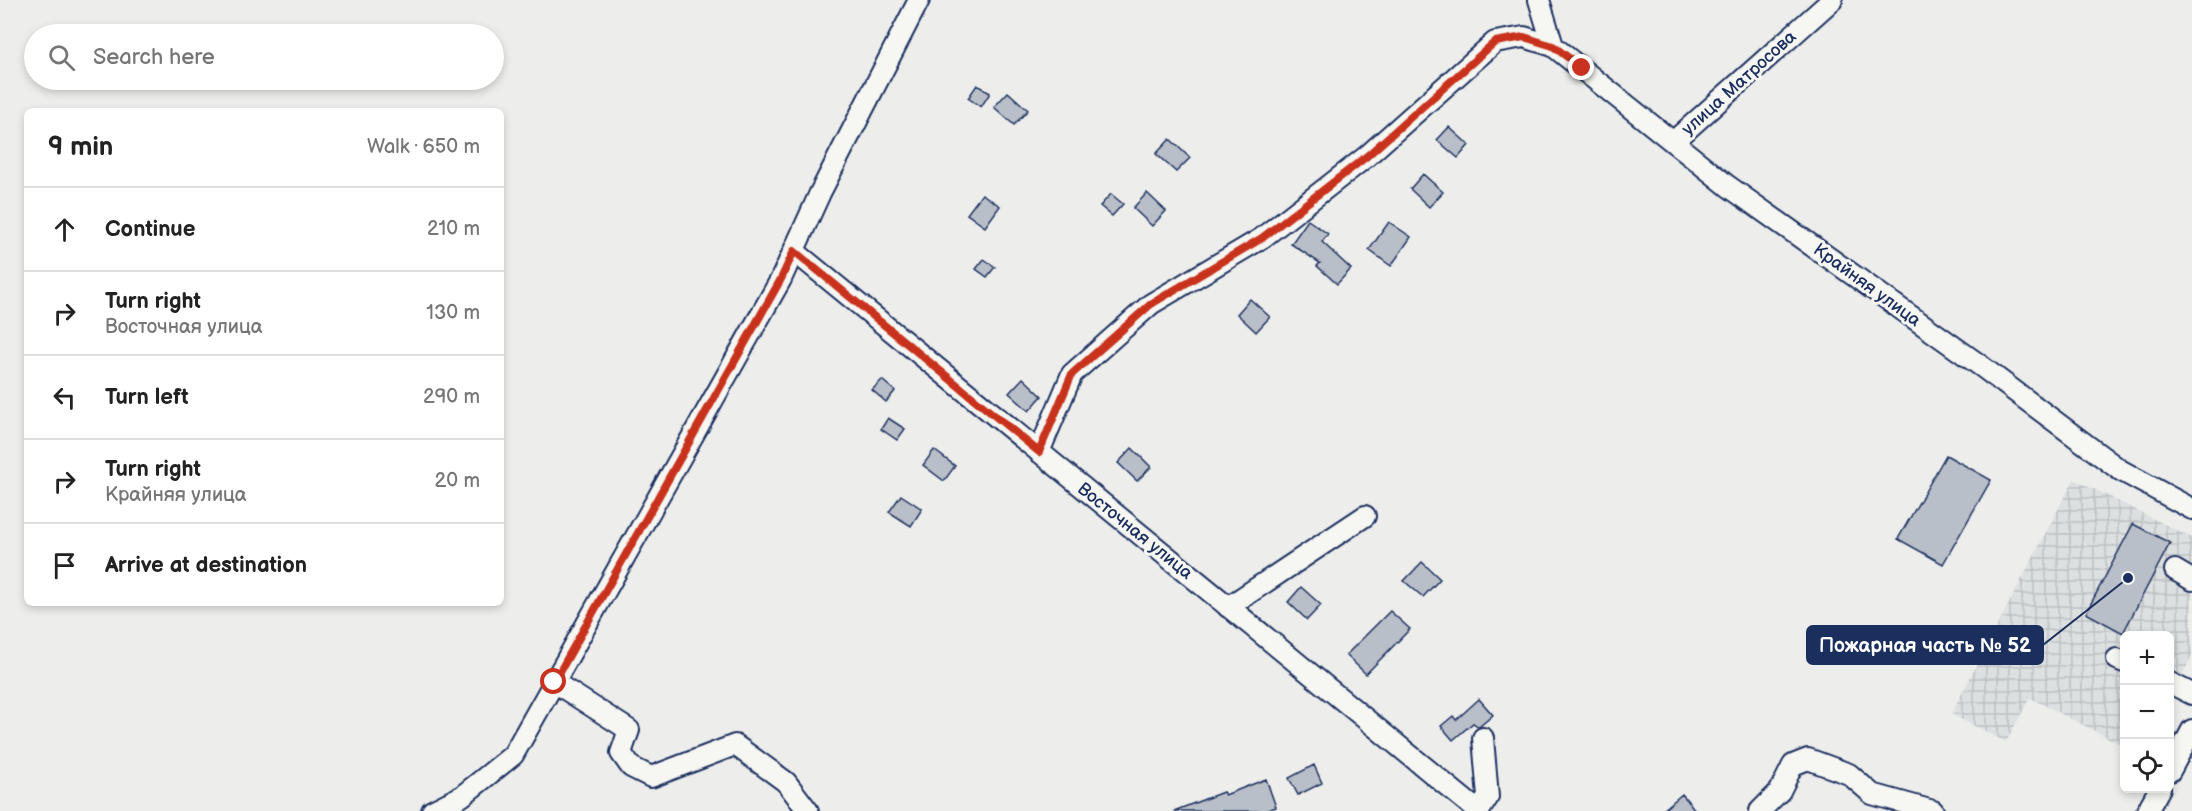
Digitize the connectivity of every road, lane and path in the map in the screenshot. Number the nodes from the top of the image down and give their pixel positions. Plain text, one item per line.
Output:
1 (919, 0) edge
2 (1539, 0) edge
3 (1832, 0) edge
4 (1553, 46) junction
5 (1673, 141) junction
6 (794, 251) junction
7 (1039, 452) junction
8 (2192, 510) edge
9 (1365, 516) dead end
10 (1228, 607) junction
11 (554, 682) junction
12 (2173, 685) edge
13 (2192, 694) edge
14 (2192, 730) edge
15 (1483, 738) dead end
16 (2179, 765) edge
17 (2158, 793) edge
18 (432, 811) edge
19 (808, 811) edge
20 (1478, 811) edge
21 (1760, 811) edge
22 (1933, 811) edge
23 (2147, 811) edge

1 - 6 street
2 - 4 street
3 - 5 street, улица Матросова
4 - 5 street, Крайняя улица
4 - 7 street
5 - 8 street, Крайняя улица
6 - 7 street, Восточная улица
6 - 11 street
7 - 10 street, Восточная улица
9 - 10 street
10 - 20 street, Восточная улица
11 - 18 street
11 - 19 street
12 - 13 street
14 - 16 street
15 - 20 street
17 - 23 street
21 - 22 street

